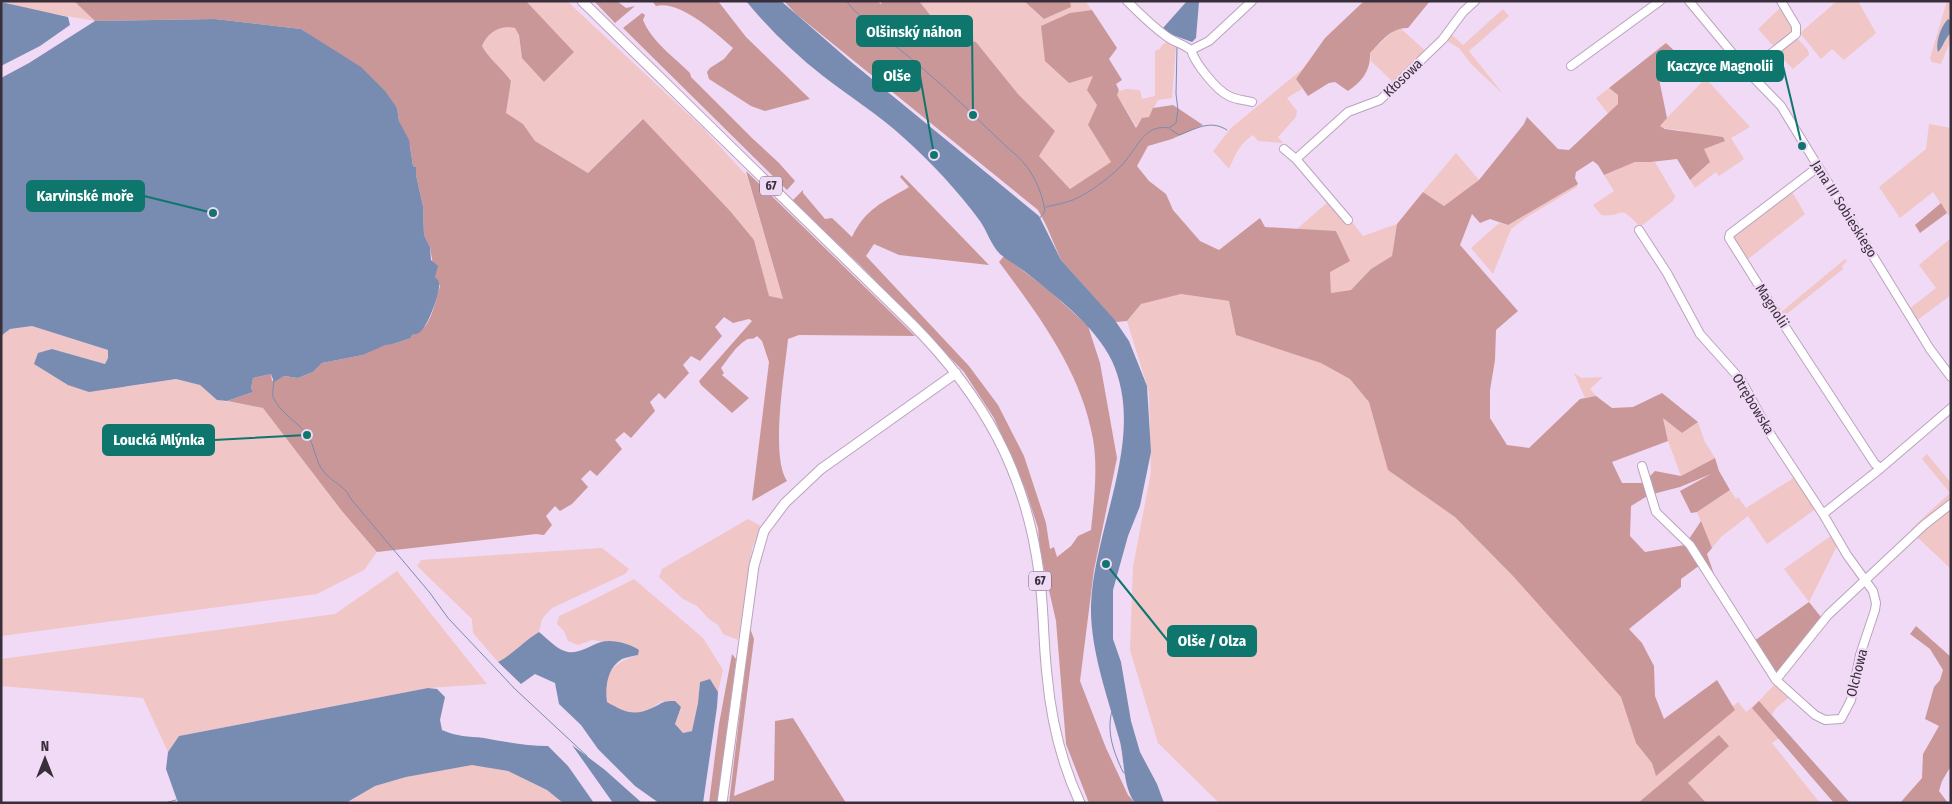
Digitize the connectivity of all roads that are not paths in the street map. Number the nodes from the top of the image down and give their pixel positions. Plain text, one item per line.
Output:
1 (582, 1) edge
2 (1127, 1) edge
3 (1252, 1) edge
4 (1475, 1) edge
5 (1660, 1) edge
6 (1689, 1) edge
7 (1781, 1) edge
8 (1191, 50) junction
9 (1571, 66) dead end
10 (1748, 72) junction
11 (1252, 102) dead end
12 (1284, 149) dead end
13 (1296, 159) junction
14 (1818, 167) junction
15 (1348, 220) dead end
16 (1639, 230) dead end
17 (956, 373) junction
18 (1951, 377) edge
19 (1951, 408) edge
20 (1642, 466) dead end
21 (1881, 468) junction
22 (1951, 504) edge
23 (1823, 514) junction
24 (1865, 580) junction
25 (1776, 680) junction
26 (722, 803) edge
27 (1080, 803) edge

1 - 17 main road, 67
2 - 8 street
3 - 8 street
4 - 13 street, Kłosowa
5 - 9 street
6 - 10 street, Jana III Sobieskiego
7 - 10 street
8 - 11 street
10 - 14 street, Jana III Sobieskiego
12 - 13 street
13 - 15 street
14 - 18 street, Jana III Sobieskiego
14 - 21 street, Magnolii
16 - 23 street, Otrębowska
17 - 26 main road
17 - 27 main road, 67
19 - 21 street
20 - 25 street
21 - 23 street
22 - 24 street
23 - 24 street, Otrębowska
24 - 25 street
24 - 25 street, Olchowa

